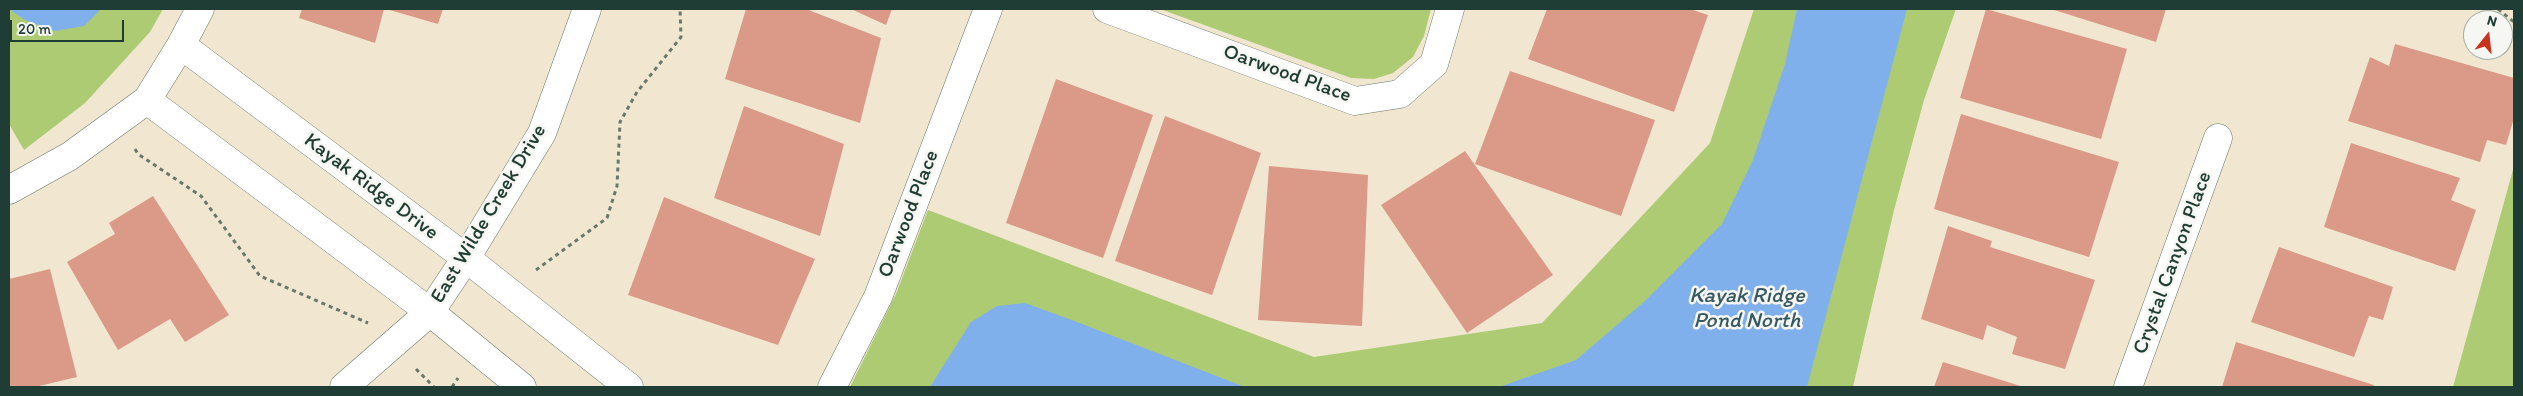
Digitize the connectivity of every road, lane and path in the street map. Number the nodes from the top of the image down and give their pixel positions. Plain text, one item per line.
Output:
1 (200, 9) edge
2 (587, 9) edge
3 (680, 9) edge
4 (988, 9) edge
5 (1107, 9) edge
6 (1450, 9) edge
7 (2498, 9) edge
8 (2514, 22) edge
9 (181, 45) junction
10 (147, 100) junction
11 (119, 120) junction
12 (2218, 138) dead end
13 (9, 190) edge
14 (466, 258) junction
15 (512, 294) junction
16 (430, 312) junction
17 (392, 346) junction
18 (344, 387) edge
19 (434, 387) edge
20 (522, 387) edge
21 (629, 387) edge
22 (832, 387) edge
23 (2128, 387) edge

1 - 9 street
2 - 14 street, East Wilde Creek Drive
3 - 15 path
4 - 22 street, Oarwood Place
5 - 6 street, Oarwood Place
7 - 8 path
9 - 10 street
9 - 14 street, Kayak Ridge Drive
10 - 11 street
10 - 16 street
11 - 13 street
11 - 17 path
12 - 23 street, Crystal Canyon Place
14 - 15 street, Kayak Ridge Drive
14 - 16 street, East Wilde Creek Drive
15 - 21 street, Kayak Ridge Drive
16 - 17 street, East Wilde Creek Drive
16 - 20 street
17 - 18 street, East Wilde Creek Drive
17 - 19 path

